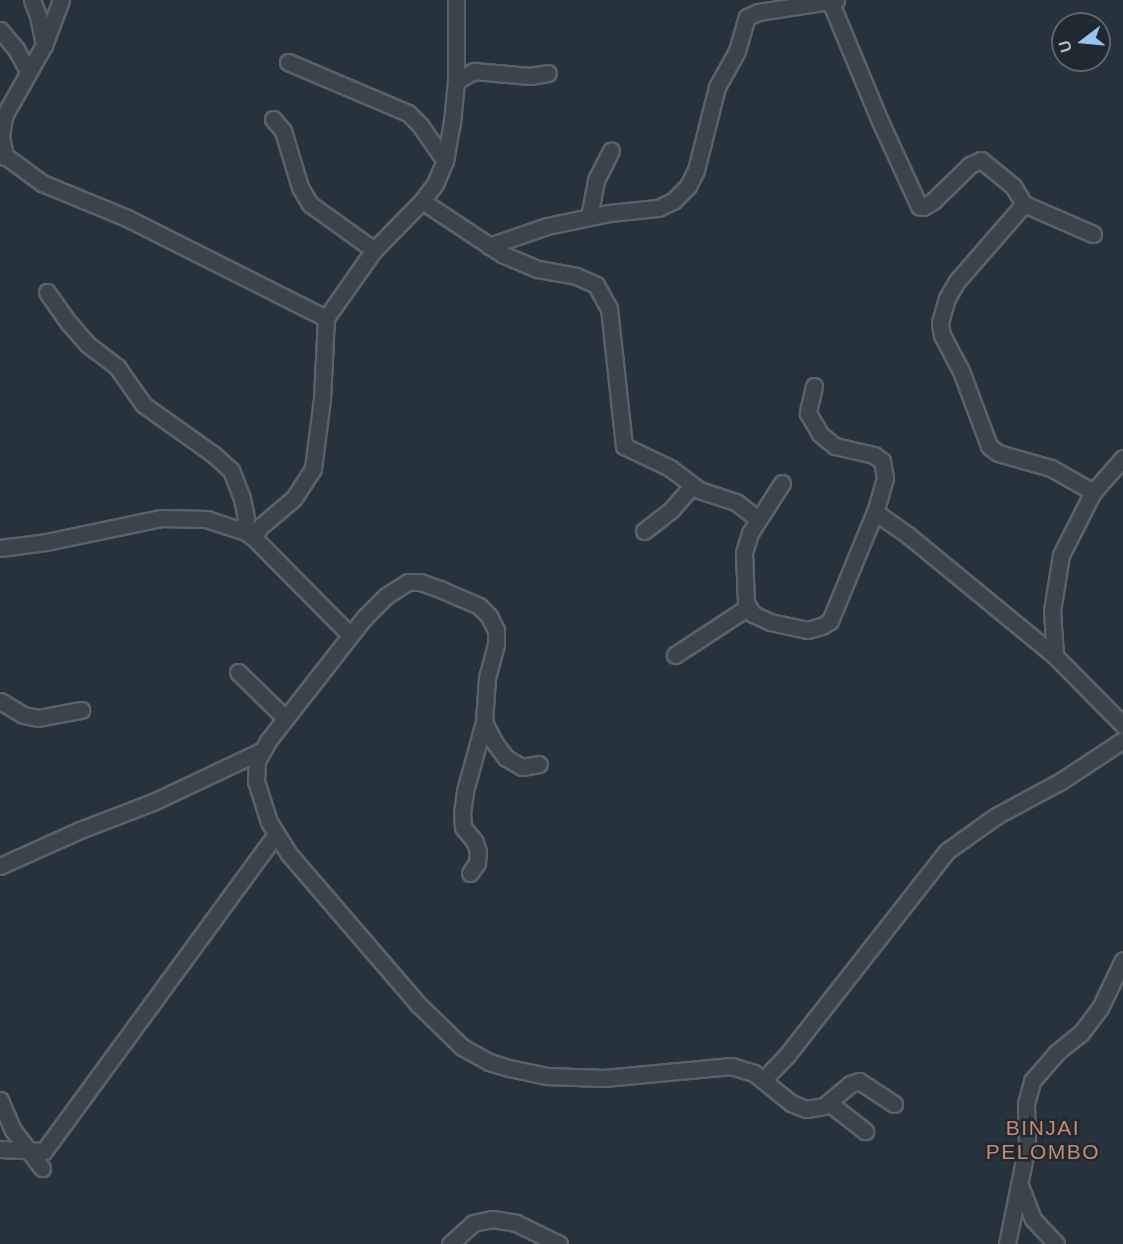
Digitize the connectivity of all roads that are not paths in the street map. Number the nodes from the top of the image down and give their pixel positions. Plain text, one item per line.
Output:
1 (32, 0) edge
2 (61, 0) edge
3 (456, 0) edge
4 (833, 1) edge
5 (0, 30) edge
6 (44, 45) junction
7 (288, 62) dead end
8 (29, 72) junction
9 (548, 73) dead end
10 (456, 81) junction
11 (273, 119) dead end
12 (611, 151) dead end
13 (3, 155) edge
14 (445, 161) junction
15 (422, 201) junction
16 (1024, 204) junction
17 (589, 217) junction
18 (1093, 234) dead end
19 (489, 246) junction
20 (374, 250) junction
21 (47, 292) dead end
22 (326, 318) junction
23 (814, 386) dead end
24 (1123, 458) edge
25 (782, 483) dead end
26 (693, 486) junction
27 (1093, 492) junction
28 (875, 512) junction
29 (758, 519) junction
30 (644, 531) dead end
31 (248, 534) junction
32 (0, 548) edge
33 (747, 607) junction
34 (350, 635) junction
35 (675, 655) dead end
36 (1055, 656) junction
37 (238, 672) dead end
38 (0, 701) edge
39 (81, 710) dead end
40 (285, 718) junction
41 (484, 722) junction
42 (1123, 725) edge
43 (1123, 740) edge
44 (261, 751) junction
45 (540, 764) dead end
46 (276, 834) junction
47 (0, 866) edge
48 (470, 873) dead end
49 (1123, 960) edge
50 (764, 1079) junction
51 (0, 1100) edge
52 (829, 1103) junction
53 (894, 1104) dead end
54 (865, 1131) dead end
55 (0, 1149) edge
56 (28, 1152) junction
57 (42, 1168) dead end
58 (1021, 1188) junction
59 (450, 1244) edge
60 (559, 1244) edge
61 (1007, 1244) edge
62 (1056, 1244) edge

1 - 6 street
2 - 6 street
3 - 10 street
4 - 16 street
4 - 17 street
5 - 8 street
6 - 8 street
7 - 14 street
8 - 13 street
9 - 10 street
10 - 14 street
11 - 20 street
12 - 17 street
13 - 22 street
14 - 15 street
15 - 19 street
15 - 20 street
16 - 18 street
16 - 27 street
17 - 19 street
19 - 26 street
20 - 22 street
21 - 31 street
22 - 31 street
23 - 28 street
24 - 27 street
25 - 29 street
26 - 29 street
26 - 30 street
27 - 36 street
28 - 33 street
28 - 36 street
29 - 33 street
31 - 32 street
31 - 34 street
33 - 35 street
34 - 40 street
34 - 41 street
36 - 42 street
37 - 40 street
38 - 39 street
40 - 44 street
41 - 45 street
41 - 48 street
43 - 50 street
44 - 46 street
44 - 47 street
46 - 50 street
46 - 56 street
49 - 58 street
50 - 52 street
51 - 56 street
52 - 53 street
52 - 54 street
55 - 56 street
56 - 57 street
58 - 61 street
58 - 62 street
59 - 60 street

